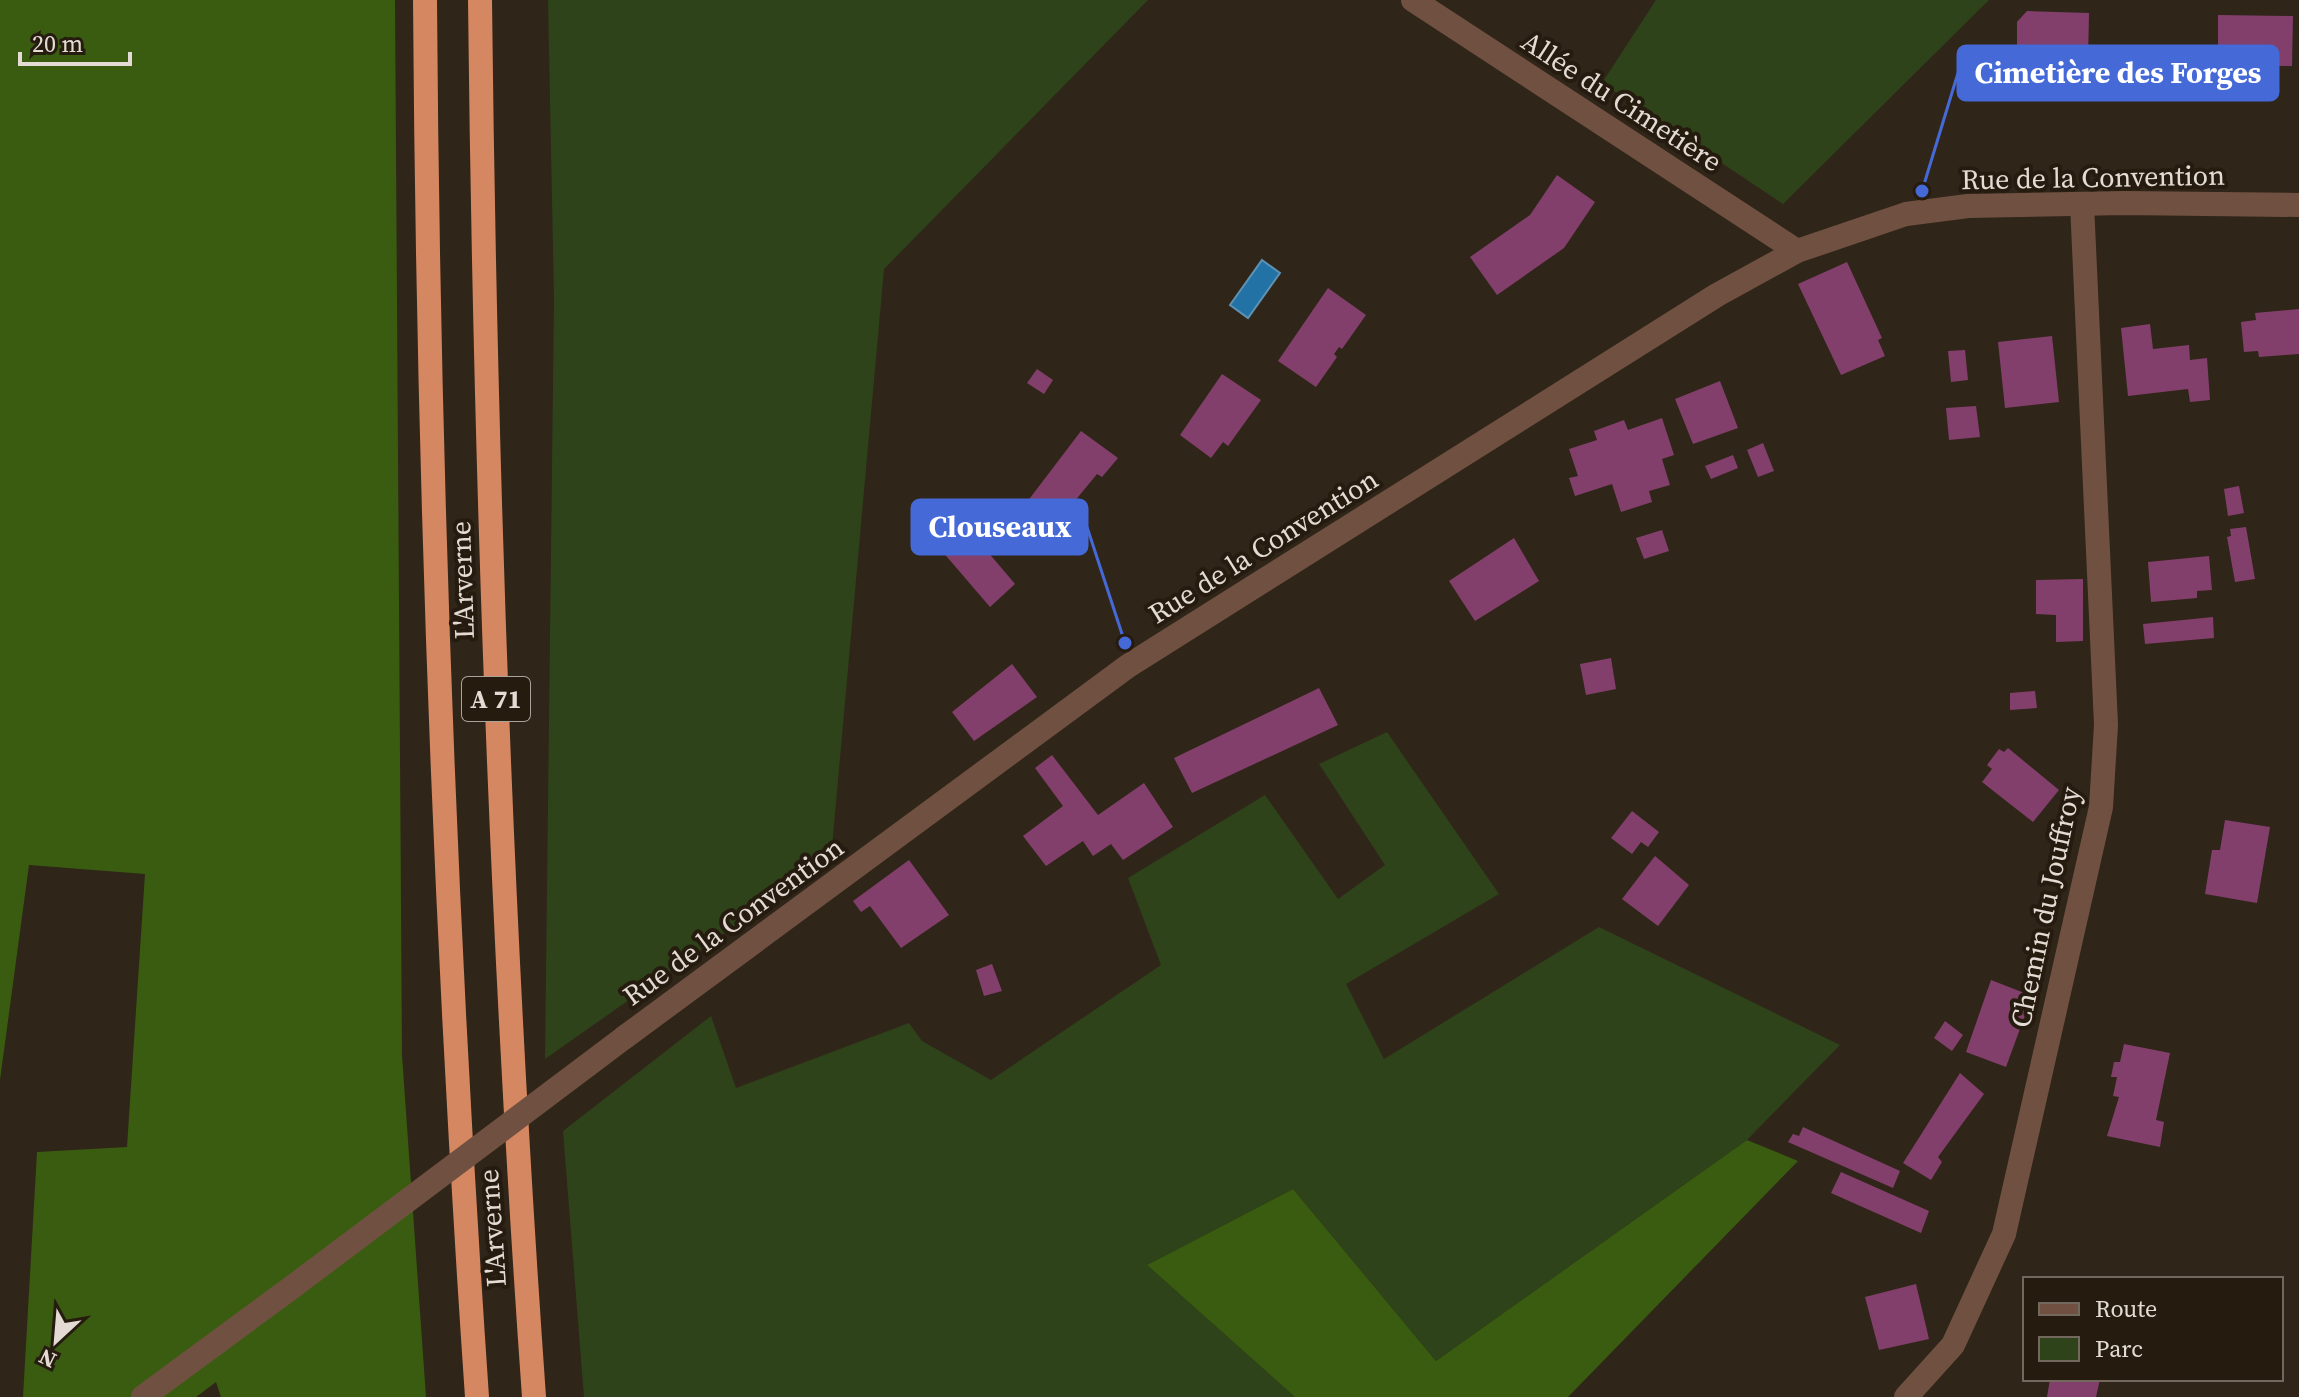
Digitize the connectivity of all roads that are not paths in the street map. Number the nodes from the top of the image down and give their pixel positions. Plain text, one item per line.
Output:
1 (425, 0) edge
2 (480, 0) edge
3 (1413, 0) edge
4 (2082, 204) junction
5 (2299, 205) edge
6 (1797, 251) junction
7 (143, 1397) edge
8 (477, 1397) edge
9 (534, 1397) edge
10 (1906, 1397) edge

1 - 8 highway, L'Arverne / A 71
2 - 9 highway, L'Arverne / A 71
3 - 6 street, Allée du Cimetière
4 - 5 street, Rue de la Convention
4 - 6 street, Rue de la Convention
4 - 10 street, Chemin du Jouffroy
6 - 7 street, Rue de la Convention, bridge

